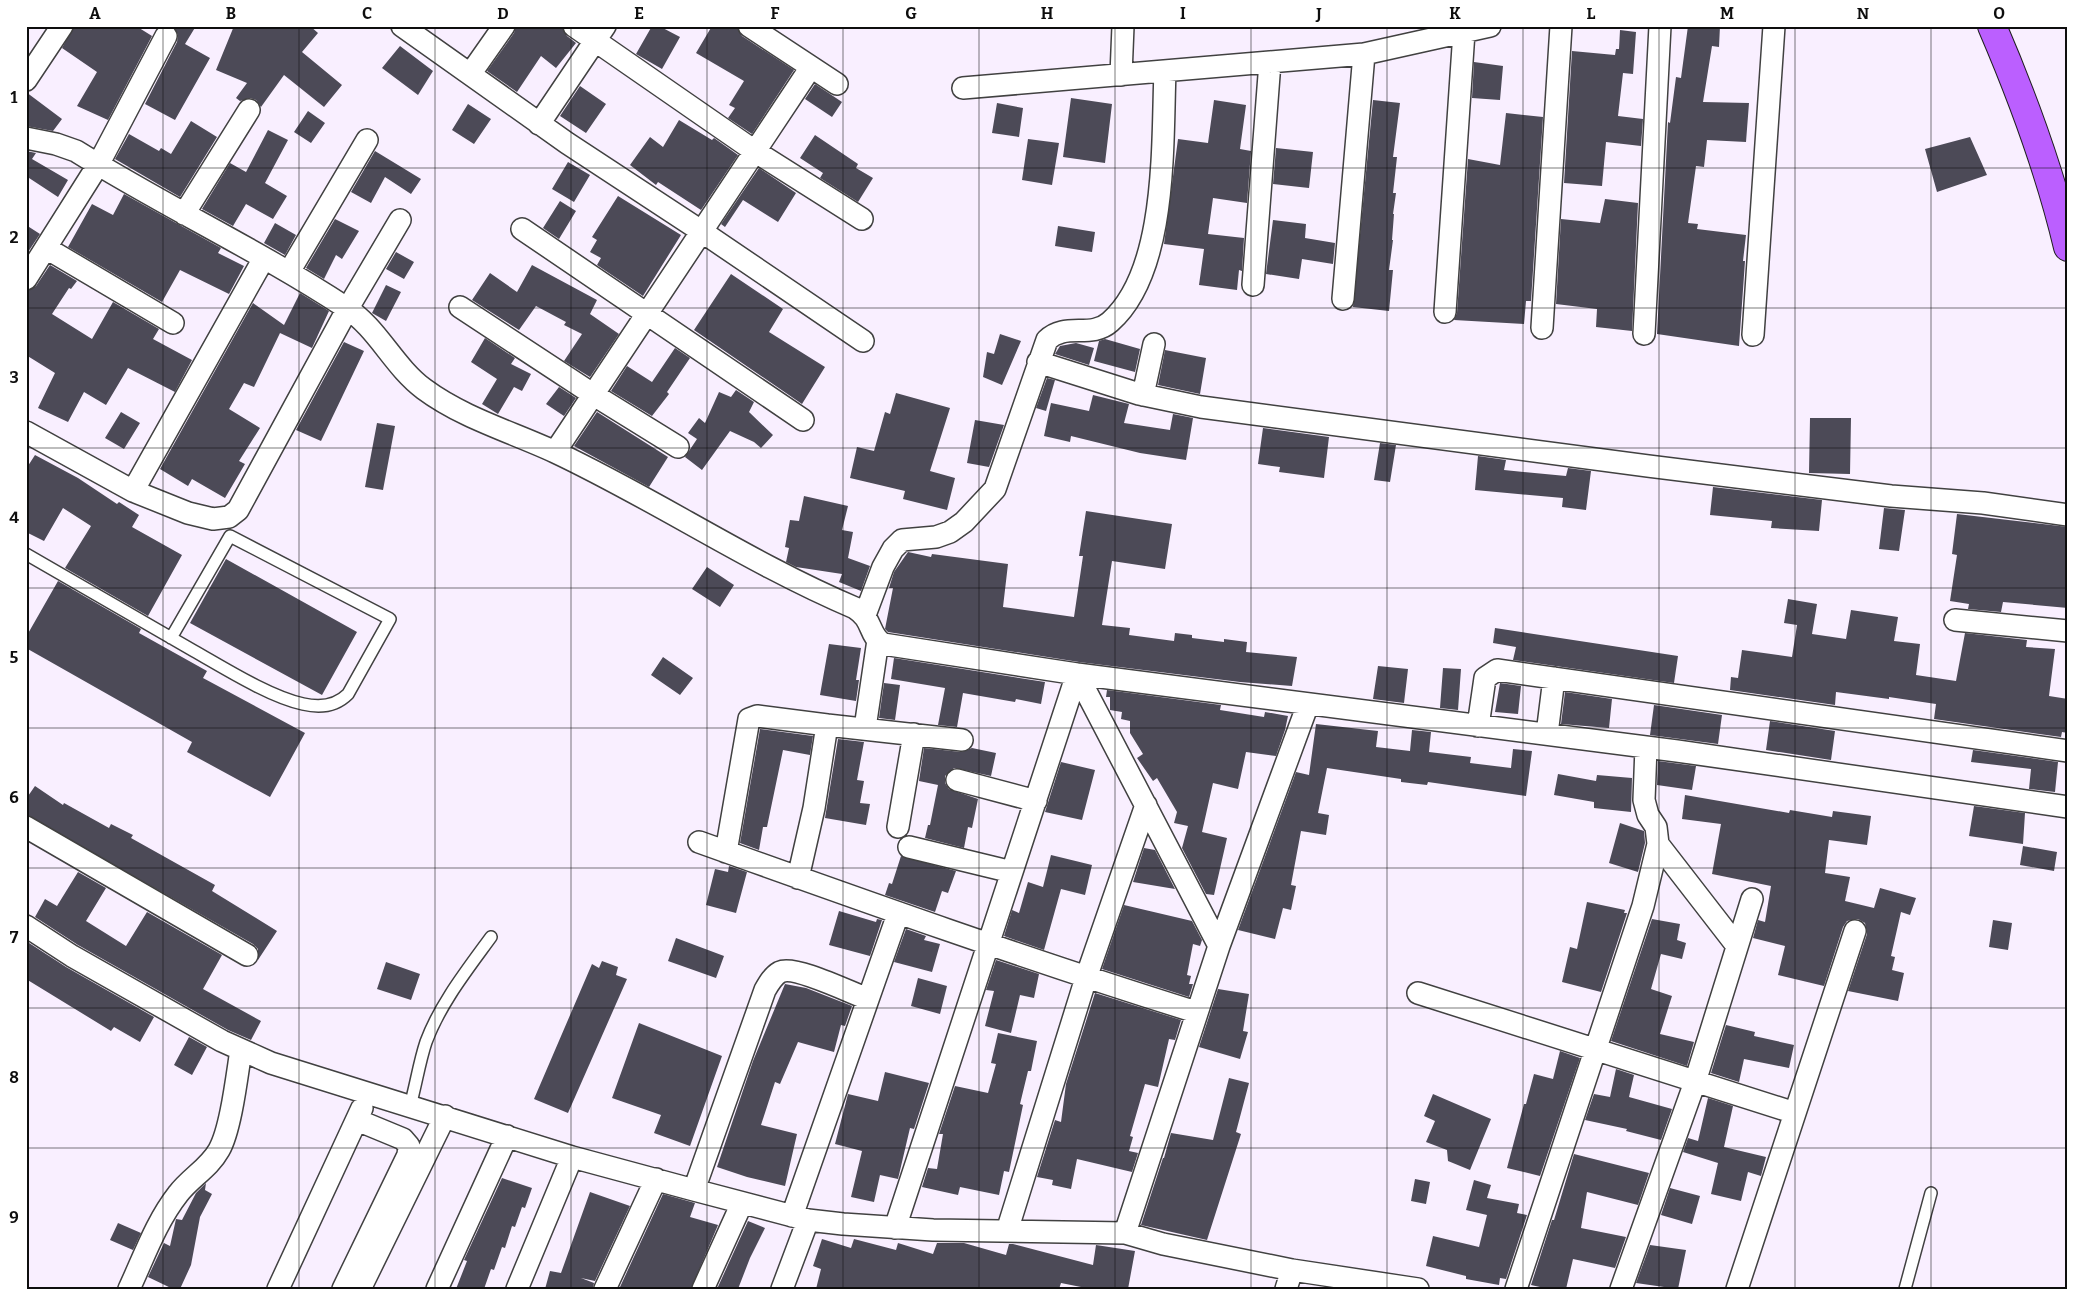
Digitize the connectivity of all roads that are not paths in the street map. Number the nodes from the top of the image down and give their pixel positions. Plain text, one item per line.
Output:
1 (62, 26) edge
2 (402, 26) edge
3 (504, 26) edge
4 (574, 26) edge
5 (749, 26) edge
6 (1123, 26) edge
7 (1490, 26) edge
8 (1561, 26) edge
9 (1660, 26) edge
10 (1774, 26) edge
11 (1992, 26) edge
12 (1464, 32) junction
13 (600, 33) edge
14 (166, 36) dead end
15 (1364, 54) junction
16 (1270, 62) junction
17 (810, 67) junction
18 (1165, 71) junction
19 (471, 73) junction
20 (1121, 75) junction
21 (26, 80) edge
22 (837, 84) dead end
23 (962, 88) dead end
24 (248, 110) dead end
25 (540, 124) junction
26 (26, 138) edge
27 (367, 140) dead end
28 (756, 152) junction
29 (98, 165) junction
30 (184, 214) junction
31 (862, 219) dead end
32 (400, 220) dead end
33 (522, 229) dead end
34 (702, 231) junction
35 (46, 248) junction
36 (2068, 248) edge
37 (264, 258) junction
38 (289, 272) junction
39 (26, 279) edge
40 (1253, 285) dead end
41 (1343, 299) dead end
42 (460, 307) dead end
43 (348, 308) junction
44 (1446, 312) dead end
45 (647, 314) junction
46 (173, 323) dead end
47 (1542, 328) dead end
48 (1644, 334) dead end
49 (1753, 335) dead end
50 (863, 341) dead end
51 (1154, 344) dead end
52 (1038, 362) junction
53 (594, 395) junction
54 (1143, 395) junction
55 (803, 420) dead end
56 (29, 440) edge
57 (678, 447) dead end
58 (555, 452) junction
59 (133, 491) junction
60 (2068, 515) edge
61 (26, 554) edge
62 (865, 615) junction
63 (1955, 620) dead end
64 (2068, 631) edge
65 (171, 638) junction
66 (878, 640) junction
67 (1077, 674) junction
68 (1554, 678) junction
69 (1308, 704) junction
70 (827, 725) junction
71 (1478, 726) junction
72 (864, 728) junction
73 (914, 734) junction
74 (1547, 734) junction
75 (962, 740) dead end
76 (1646, 747) junction
77 (2068, 751) edge
78 (957, 780) dead end
79 (1036, 801) junction
80 (1146, 805) junction
81 (2068, 807) edge
82 (26, 827) edge
83 (898, 827) dead end
84 (699, 842) dead end
85 (1658, 844) junction
86 (909, 847) dead end
87 (726, 852) junction
88 (1012, 872) junction
89 (798, 878) junction
90 (1752, 898) dead end
91 (898, 914) junction
92 (26, 926) edge
93 (1854, 931) dead end
94 (491, 938) dead end
95 (989, 943) junction
96 (1219, 946) junction
97 (1737, 946) junction
98 (247, 955) dead end
99 (1086, 978) junction
100 (1418, 992) dead end
101 (868, 999) junction
102 (1196, 1012) junction
103 (241, 1050) junction
104 (1595, 1050) junction
105 (1695, 1082) junction
106 (368, 1094) junction
107 (410, 1106) junction
108 (1795, 1113) junction
109 (445, 1116) junction
110 (357, 1120) junction
111 (507, 1136) junction
112 (572, 1157) junction
113 (656, 1179) junction
114 (694, 1190) junction
115 (1930, 1193) dead end
116 (742, 1202) junction
117 (800, 1218) junction
118 (895, 1228) junction
119 (1007, 1231) junction
120 (1125, 1233) junction
121 (1289, 1279) edge
122 (129, 1289) edge
123 (278, 1289) edge
124 (343, 1289) edge
125 (360, 1289) edge
126 (437, 1289) edge
127 (517, 1289) edge
128 (605, 1289) edge
129 (703, 1289) edge
130 (782, 1289) edge
131 (1418, 1289) edge
132 (1516, 1289) edge
133 (1621, 1289) edge
134 (1737, 1289) edge
135 (1905, 1289) edge

1 - 21 street
2 - 19 street
3 - 19 street
4 - 13 street
5 - 17 street
6 - 20 street
7 - 12 street
8 - 47 street
9 - 48 street
10 - 49 street
11 - 36 main road
12 - 15 street
12 - 44 street
13 - 25 street
13 - 28 street
14 - 29 street
15 - 16 street
15 - 41 street
16 - 18 street
16 - 40 street
17 - 22 street
17 - 28 street
18 - 20 street
18 - 52 street
19 - 25 street
20 - 23 street
24 - 30 street
25 - 34 street
26 - 29 street
27 - 38 street
28 - 31 street
28 - 34 street
29 - 30 street
29 - 35 street
30 - 37 street
32 - 43 street
33 - 45 street
34 - 45 street
34 - 50 street
35 - 39 street
35 - 46 street
37 - 38 street
37 - 59 street
38 - 43 street
42 - 53 street
43 - 58 street
43 - 59 street
45 - 53 street
45 - 55 street
51 - 54 street
52 - 54 street
52 - 62 street
53 - 57 street
53 - 58 street
54 - 60 street
56 - 59 street
58 - 62 street
61 - 65 lane
62 - 66 street
63 - 64 street
65 - 65 lane
66 - 67 street
66 - 72 street
67 - 69 street
67 - 79 street
67 - 80 street
68 - 71 street
68 - 74 street
68 - 77 street
69 - 71 street
69 - 96 street
70 - 72 street
70 - 87 street
70 - 89 street
71 - 74 street
72 - 73 street
73 - 75 street
73 - 83 street
74 - 76 street
76 - 81 street
76 - 85 street
78 - 79 street
79 - 88 street
80 - 96 street
80 - 99 street
82 - 98 street
84 - 87 street
85 - 97 street
85 - 104 street
86 - 88 street
87 - 89 street
88 - 95 street
89 - 91 street
90 - 97 street
91 - 95 street
91 - 101 street
92 - 103 street
93 - 108 street
94 - 107 lane
95 - 99 street
95 - 118 street
96 - 102 street
97 - 105 street
99 - 102 street
99 - 119 street
100 - 104 street
101 - 114 street
101 - 117 street
102 - 120 street
103 - 106 street
103 - 122 street
104 - 105 street
104 - 132 street
105 - 108 street
105 - 133 street
106 - 107 street
106 - 110 street
107 - 109 street
108 - 134 street
109 - 111 street
109 - 125 street
110 - 123 street
110 - 124 street
111 - 112 street
111 - 126 street
112 - 113 street
112 - 127 street
113 - 114 street
113 - 128 street
114 - 116 street
115 - 135 lane
116 - 117 street
116 - 129 street
117 - 118 street
117 - 130 street
118 - 119 street
119 - 120 street
120 - 121 street
121 - 131 street

